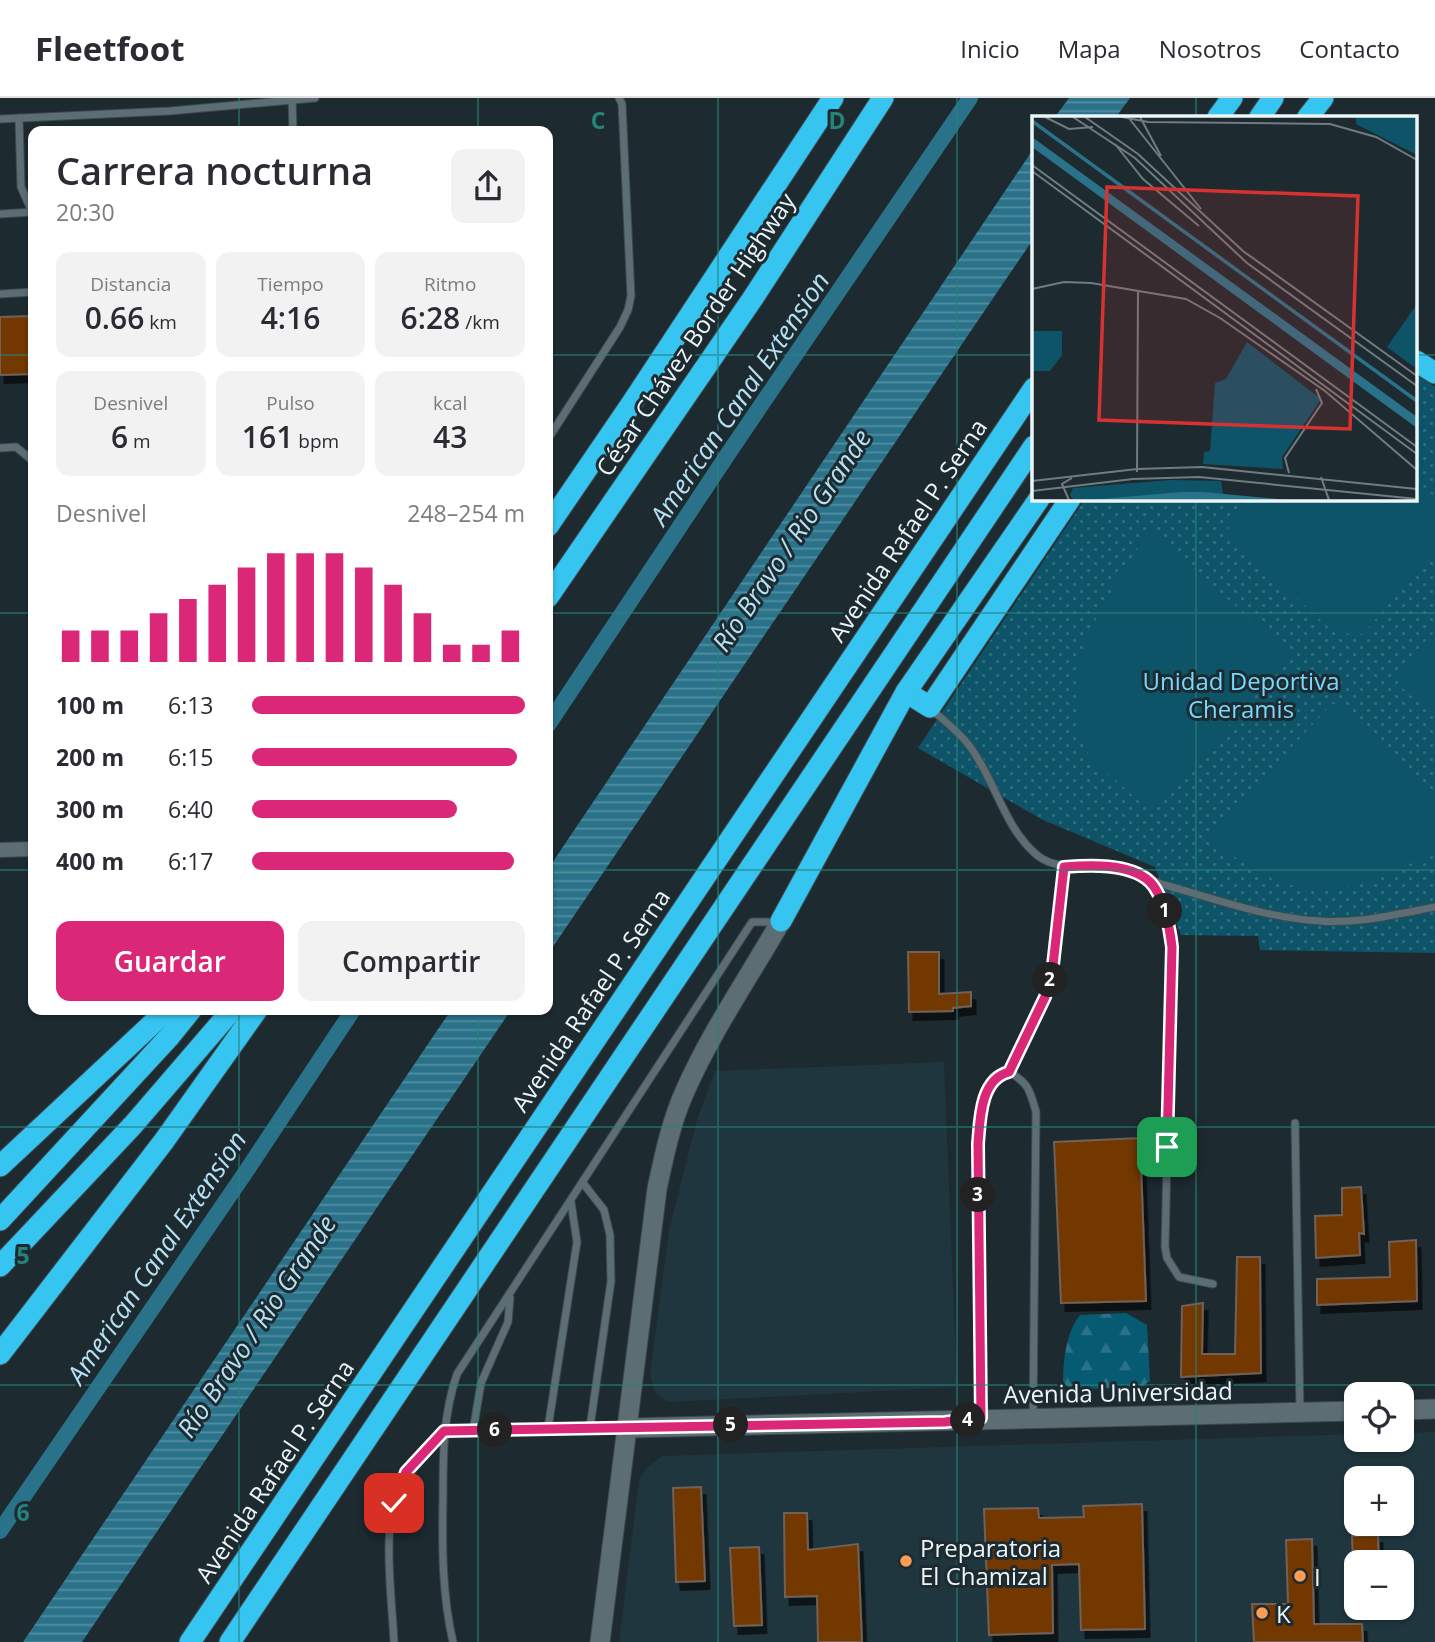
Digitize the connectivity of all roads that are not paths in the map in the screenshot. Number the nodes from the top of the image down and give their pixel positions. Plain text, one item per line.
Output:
1 (315, 98) edge
2 (619, 98) edge
3 (833, 98) edge
4 (883, 98) edge
5 (1232, 98) edge
6 (1273, 98) edge
7 (1322, 98) edge
8 (292, 99) edge
9 (1219, 116) edge
10 (1261, 116) edge
11 (1309, 116) edge
12 (19, 118) junction
13 (0, 119) edge
14 (293, 126) edge
15 (28, 201) edge
16 (28, 212) edge
17 (0, 214) edge
18 (28, 292) edge
19 (0, 294) edge
20 (1418, 362) edge
21 (1435, 373) edge
22 (1032, 391) edge
23 (553, 431) edge
24 (0, 448) edge
25 (1032, 449) edge
26 (28, 457) edge
27 (1039, 500) edge
28 (1069, 500) edge
29 (553, 519) edge
30 (553, 590) edge
31 (906, 692) junction
32 (930, 707) junction
33 (0, 849) edge
34 (28, 849) edge
35 (1064, 867) junction
36 (1149, 881) junction
37 (1435, 907) edge
38 (781, 921) junction
39 (162, 1015) edge
40 (187, 1015) edge
41 (228, 1015) edge
42 (253, 1015) edge
43 (1009, 1072) junction
44 (1295, 1123) dead end
45 (0, 1166) edge
46 (583, 1183) junction
47 (571, 1202) junction
48 (0, 1220) edge
49 (0, 1266) edge
50 (1213, 1284) dead end
51 (510, 1295) junction
52 (0, 1354) edge
53 (1435, 1409) edge
54 (1414, 1410) edge
55 (1344, 1411) edge
56 (1300, 1413) junction
57 (981, 1418) junction
58 (1033, 1419) junction
59 (590, 1427) junction
60 (628, 1427) junction
61 (548, 1428) junction
62 (444, 1431) junction
63 (473, 1431) junction
64 (190, 1642) edge
65 (230, 1642) edge
66 (394, 1642) edge
67 (453, 1642) edge
68 (600, 1642) edge

1 - 8 lane
2 - 23 lane
3 - 29 highway, César Chávez Border Highway
4 - 30 highway, César Chávez Border Highway
5 - 9 highway
6 - 10 highway
7 - 11 highway
8 - 12 lane
8 - 14 lane
12 - 13 lane
12 - 15 lane
16 - 17 lane
18 - 19 lane
20 - 21 highway
22 - 64 highway, Avenida Rafael P. Serna
24 - 26 lane
25 - 65 highway
27 - 31 highway
28 - 32 highway
31 - 32 highway
31 - 38 highway
32 - 35 lane
33 - 34 street
35 - 36 lane
35 - 43 lane
36 - 37 lane
36 - 50 lane
38 - 46 lane
38 - 60 main road
39 - 45 highway
40 - 48 highway
41 - 49 highway
42 - 52 highway
43 - 57 lane
43 - 58 lane
44 - 56 lane
46 - 47 lane
46 - 59 lane
47 - 51 lane
47 - 61 lane
51 - 62 lane
51 - 63 lane
53 - 54 main road
55 - 56 main road, Avenida Universidad
56 - 58 main road, Avenida Universidad
57 - 58 main road, Avenida Universidad
57 - 60 main road, Avenida Universidad
59 - 60 lane
59 - 61 lane
60 - 68 main road
61 - 63 lane
62 - 63 lane
62 - 66 lane
62 - 67 lane

